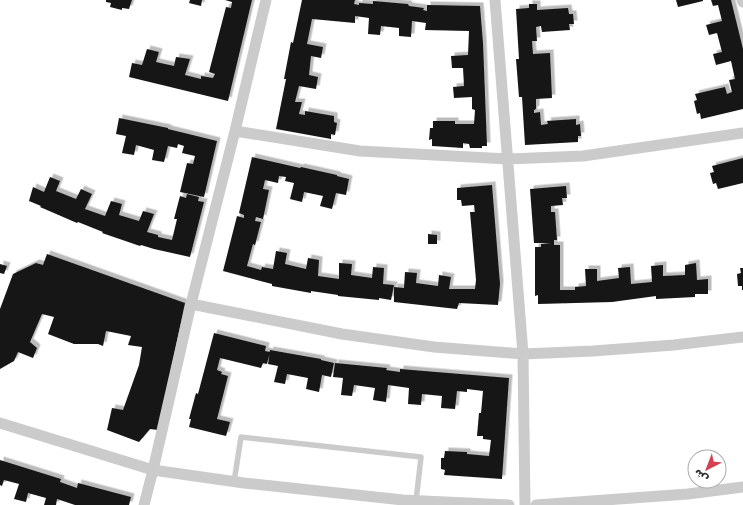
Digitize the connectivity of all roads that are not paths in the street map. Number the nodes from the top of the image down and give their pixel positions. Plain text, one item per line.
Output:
1 (266, 0) edge
2 (495, 0) edge
3 (235, 131) junction
4 (743, 133) edge
5 (508, 159) junction
6 (191, 304) junction
7 (743, 337) edge
8 (523, 354) junction
9 (0, 423) edge
10 (153, 470) junction
11 (234, 482) junction
12 (743, 487) edge
13 (416, 501) junction
14 (144, 505) edge
15 (509, 505) edge
16 (526, 505) edge
17 (536, 505) edge

1 - 3 street
2 - 5 street
3 - 5 street
3 - 6 street
4 - 5 street
5 - 8 street
6 - 8 street
6 - 10 street
7 - 8 street
8 - 16 street
9 - 10 street
10 - 11 street
10 - 14 street
11 - 13 street
11 - 13 lane
12 - 17 street
13 - 15 street

